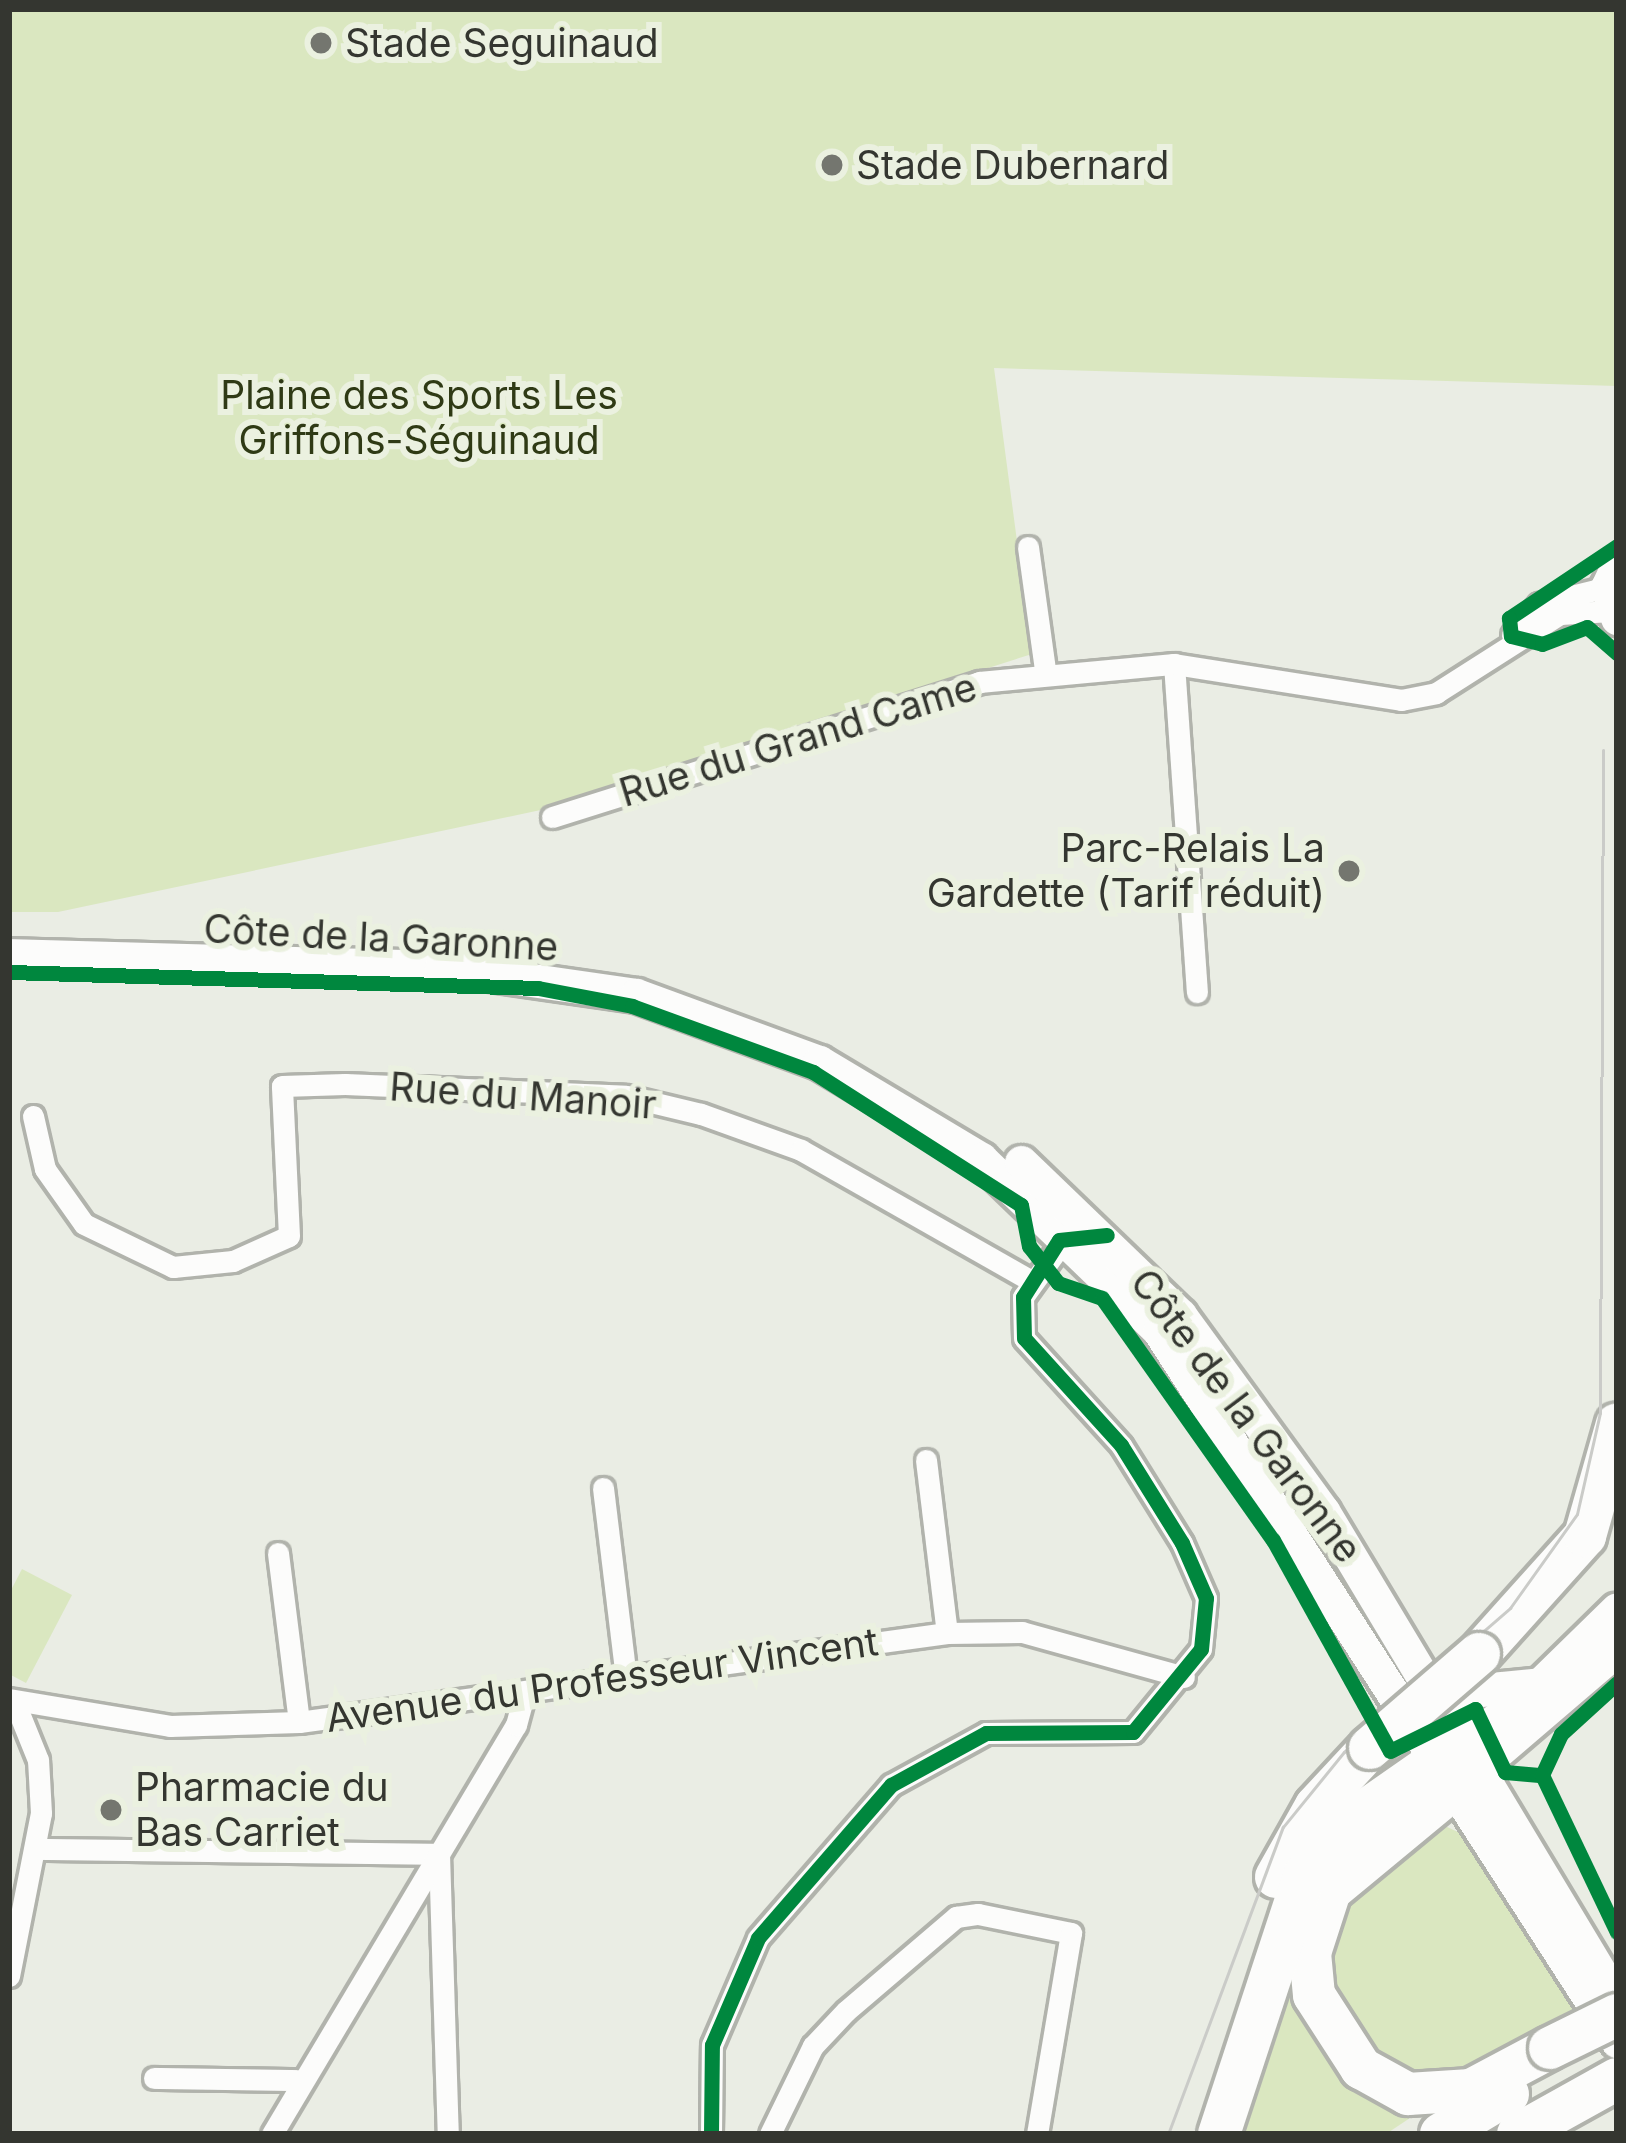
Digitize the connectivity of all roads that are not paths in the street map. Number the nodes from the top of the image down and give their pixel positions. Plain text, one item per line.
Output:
1 (1028, 547) dead end
2 (1613, 596) edge
3 (1174, 664) junction
4 (1045, 670) junction
5 (552, 817) dead end
6 (9, 934) edge
7 (9, 955) edge
8 (1197, 992) dead end
9 (33, 1115) dead end
10 (1068, 1232) junction
11 (1103, 1250) junction
12 (1039, 1275) junction
13 (1617, 1424) edge
14 (926, 1460) dead end
15 (602, 1488) dead end
16 (278, 1553) dead end
17 (1617, 1609) edge
18 (946, 1633) junction
19 (1617, 1649) edge
20 (1184, 1677) junction
21 (626, 1678) junction
22 (1542, 1684) junction
23 (525, 1691) junction
24 (1411, 1692) junction
25 (12, 1701) edge
26 (299, 1722) junction
27 (1520, 1741) junction
28 (1463, 1761) junction
29 (1398, 1786) junction
30 (1514, 1825) junction
31 (38, 1850) junction
32 (439, 1854) junction
33 (9, 1976) edge
34 (1617, 2002) edge
35 (1617, 2015) edge
36 (1617, 2038) edge
37 (154, 2078) dead end
38 (296, 2080) junction
39 (1581, 2090) edge
40 (272, 2134) edge
41 (448, 2134) edge
42 (711, 2134) edge
43 (770, 2134) edge
44 (1037, 2134) edge
45 (1217, 2134) edge
46 (1441, 2134) edge
47 (1518, 2134) edge

1 - 4 street
2 - 3 street, Rue du Grand Came
3 - 4 street, Rue du Grand Came
3 - 8 street
4 - 5 street, Rue du Grand Came
6 - 11 main road, Côte de la Garonne
7 - 10 main road, Côte de la Garonne
9 - 12 street, Rue du Manoir
10 - 11 main road, Côte de la Garonne
10 - 12 street
11 - 12 street
11 - 24 main road, Côte de la Garonne
11 - 24 main road, Côte de la Garonne
12 - 20 street
13 - 45 highway, bridge
14 - 18 street
15 - 21 street
16 - 26 street
17 - 22 main road
18 - 20 street, Avenue du Professeur Vincent
18 - 21 street, Avenue du Professeur Vincent
19 - 27 main road
20 - 42 street
21 - 23 street, Avenue du Professeur Vincent
22 - 24 main road
22 - 28 main road
23 - 26 street, Avenue du Professeur Vincent
23 - 32 street
24 - 28 main road, Côte de la Garonne
24 - 29 highway
25 - 26 street, Avenue du Professeur Vincent
25 - 31 street
27 - 28 main road
27 - 30 main road
28 - 29 highway
28 - 30 main road
28 - 36 main road
28 - 39 highway
29 - 45 highway
30 - 34 main road
31 - 32 street
31 - 33 street
32 - 38 street
32 - 41 street
35 - 39 highway, bridge
36 - 39 highway
37 - 38 street
38 - 40 street
39 - 46 highway
39 - 47 highway
43 - 44 street

